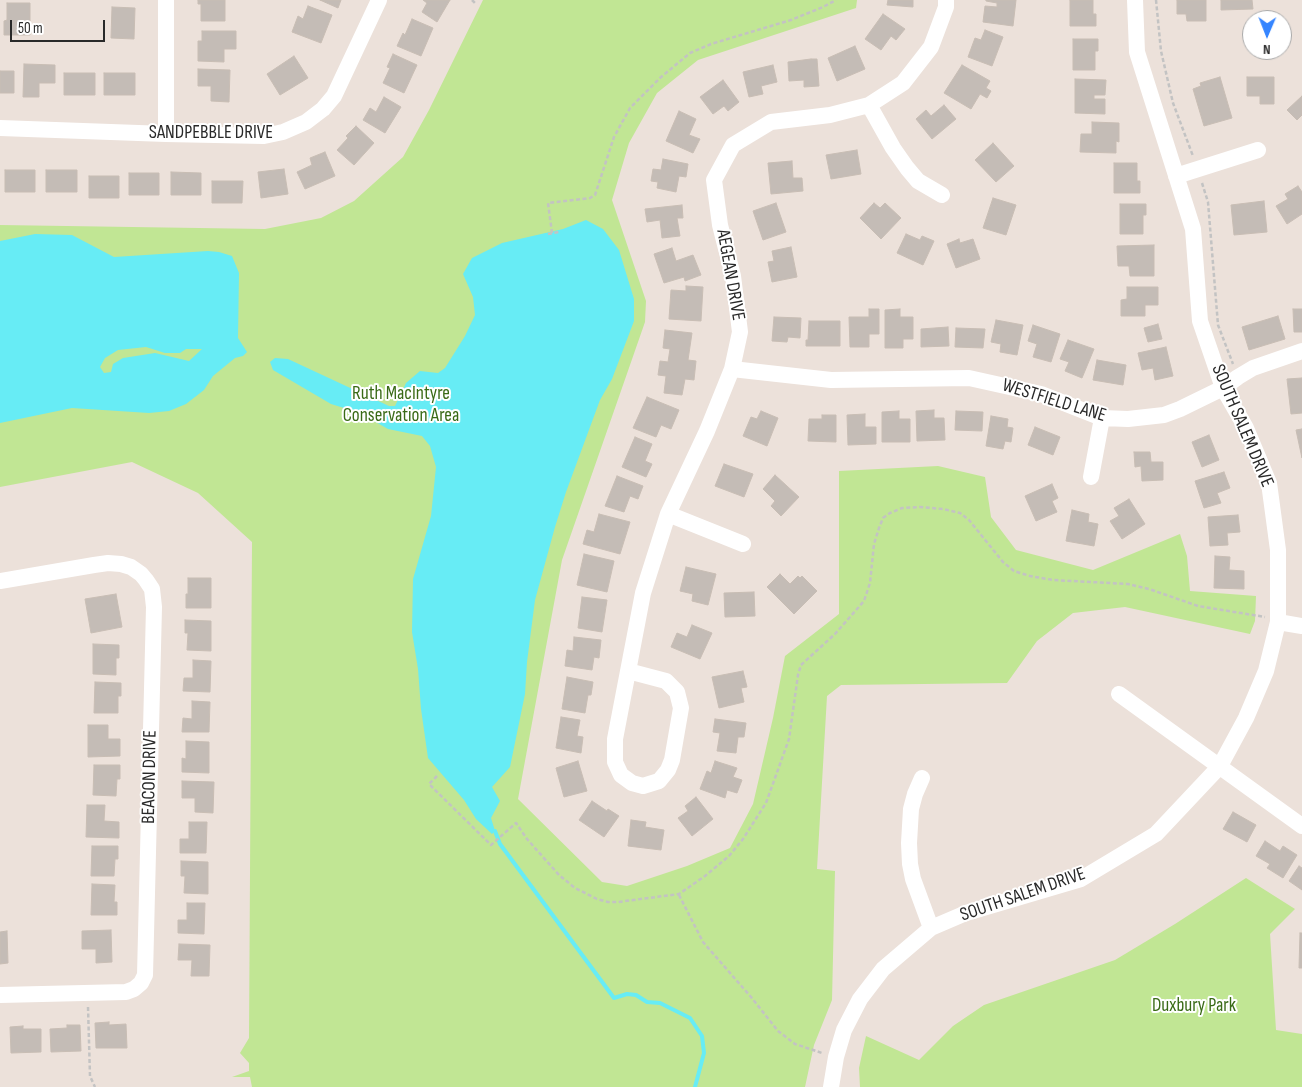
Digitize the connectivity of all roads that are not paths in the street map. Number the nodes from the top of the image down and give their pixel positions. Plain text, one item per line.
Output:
1 (166, 0) edge
2 (379, 0) edge
3 (946, 0) edge
4 (1135, 0) edge
5 (869, 105) junction
6 (0, 128) edge
7 (166, 134) junction
8 (1258, 150) dead end
9 (1176, 176) junction
10 (942, 194) dead end
11 (1302, 352) edge
12 (732, 369) junction
13 (1223, 388) junction
14 (1102, 418) junction
15 (1091, 477) dead end
16 (668, 514) junction
17 (743, 544) dead end
18 (0, 581) edge
19 (1278, 622) junction
20 (1302, 626) edge
21 (628, 671) junction
22 (1119, 694) dead end
23 (1220, 766) junction
24 (922, 778) dead end
25 (1302, 826) edge
26 (931, 928) junction
27 (0, 995) edge
28 (831, 1087) edge

1 - 7 street
2 - 7 street, SANDPEBBLE DRIVE
3 - 5 street, AEGEAN DRIVE
4 - 9 street, SOUTH SALEM DRIVE
5 - 10 street
5 - 12 street, AEGEAN DRIVE
6 - 7 street, SANDPEBBLE DRIVE
8 - 9 street
9 - 13 street, SOUTH SALEM DRIVE
11 - 13 street, WESTFIELD LANE
12 - 14 street, WESTFIELD LANE
12 - 16 street, AEGEAN DRIVE
13 - 14 street, WESTFIELD LANE
13 - 19 street, SOUTH SALEM DRIVE
14 - 15 street
16 - 17 street
16 - 21 street, AEGEAN DRIVE
18 - 27 street, BEACON DRIVE
19 - 20 street
19 - 23 street, SOUTH SALEM DRIVE
21 - 21 street, AEGEAN DRIVE
22 - 23 street
23 - 25 street
23 - 26 street, SOUTH SALEM DRIVE
24 - 26 street
26 - 28 street, SOUTH SALEM DRIVE

